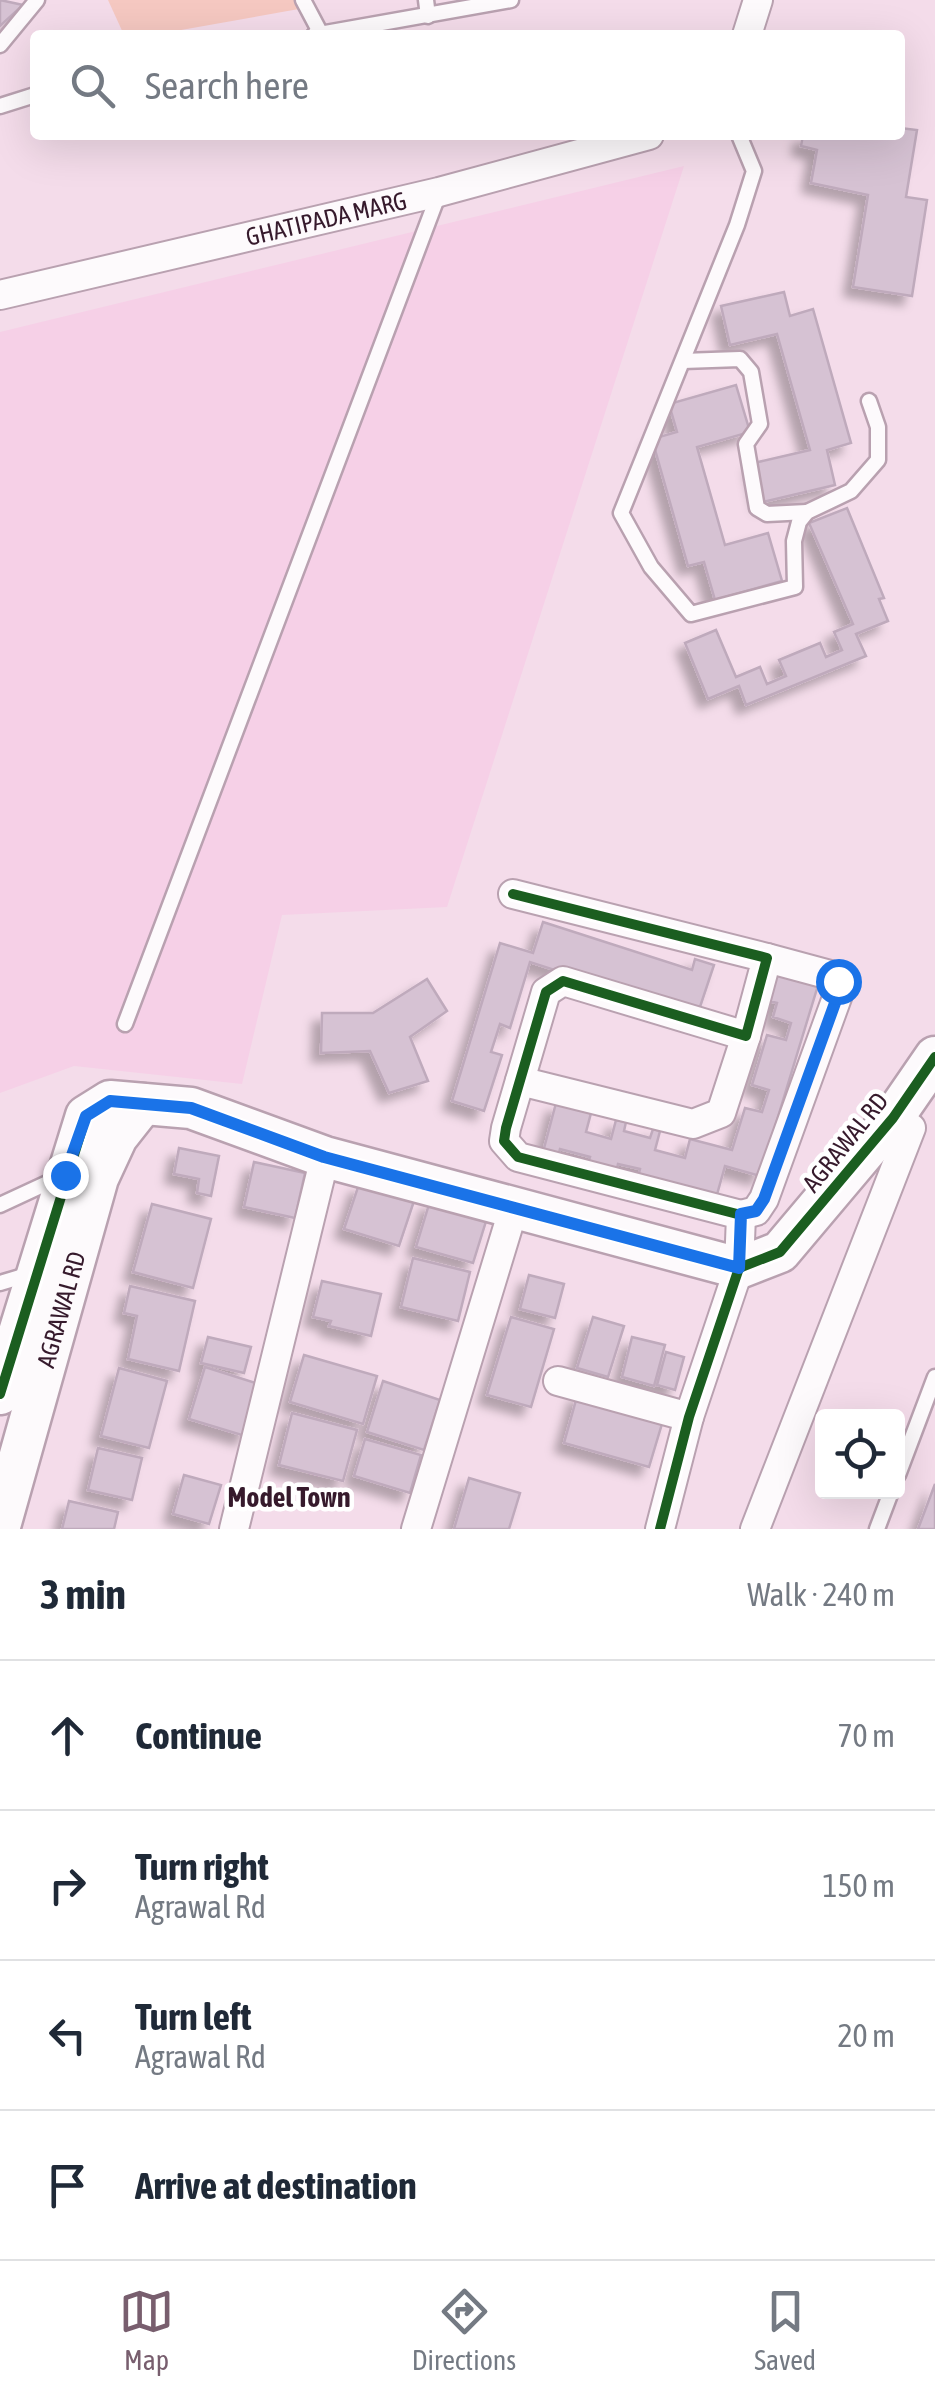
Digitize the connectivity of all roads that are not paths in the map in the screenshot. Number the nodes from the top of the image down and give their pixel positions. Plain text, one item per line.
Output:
1 (37, 0) edge
2 (303, 0) edge
3 (511, 0) edge
4 (758, 0) edge
5 (427, 8) edge
6 (316, 30) edge
7 (335, 30) edge
8 (749, 30) edge
9 (0, 45) edge
10 (30, 97) edge
11 (0, 106) edge
12 (630, 140) edge
13 (740, 140) edge
14 (439, 192) junction
15 (0, 295) edge
16 (684, 361) junction
17 (869, 400) dead end
18 (807, 512) junction
19 (513, 894) dead end
20 (767, 958) junction
21 (125, 1024) dead end
22 (746, 1036) junction
23 (935, 1057) edge
24 (520, 1081) junction
25 (144, 1104) junction
26 (913, 1130) edge
27 (324, 1157) junction
28 (65, 1175) junction
29 (0, 1205) edge
30 (514, 1207) junction
31 (741, 1214) junction
32 (739, 1268) junction
33 (18, 1278) edge
34 (935, 1377) edge
35 (558, 1381) dead end
36 (0, 1394) edge
37 (690, 1416) junction
38 (905, 1456) edge
39 (888, 1499) edge
40 (0, 1526) edge
41 (234, 1529) edge
42 (416, 1529) edge
43 (660, 1529) edge
44 (755, 1529) edge
45 (877, 1529) edge

1 - 9 lane
2 - 6 lane
3 - 5 lane
4 - 8 street
5 - 7 lane
10 - 11 lane
12 - 14 street, GHATIPADA MARG
13 - 16 lane
14 - 15 street, GHATIPADA MARG
14 - 21 lane
16 - 18 lane
16 - 18 lane
17 - 18 lane
19 - 20 street
20 - 22 street
20 - 31 street
22 - 24 street
22 - 24 street
23 - 26 street, AGRAWAL RD
24 - 31 street
25 - 27 street, AGRAWAL RD
25 - 28 street, AGRAWAL RD
25 - 40 street, AGRAWAL RD
26 - 32 street, AGRAWAL RD
26 - 44 street
27 - 30 street, AGRAWAL RD
27 - 41 street
28 - 29 lane
28 - 33 street, AGRAWAL RD
30 - 32 street, AGRAWAL RD
30 - 42 street
31 - 32 street
32 - 37 street
33 - 36 street, AGRAWAL RD
34 - 38 lane
35 - 37 street
37 - 43 street
39 - 45 lane

